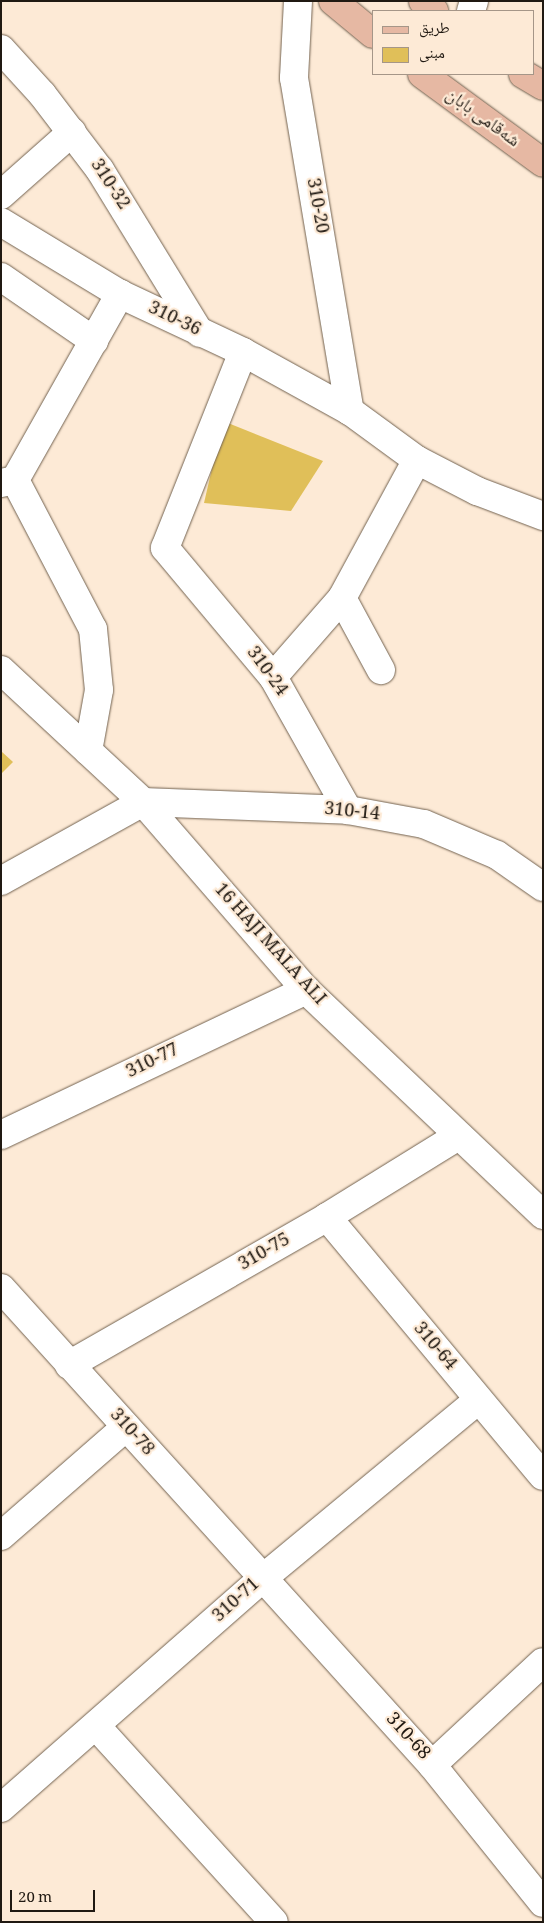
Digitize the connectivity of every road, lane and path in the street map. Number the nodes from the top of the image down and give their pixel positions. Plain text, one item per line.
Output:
1 (298, 1) edge
2 (333, 1) edge
3 (423, 1) edge
4 (433, 10) edge
5 (372, 33) edge
6 (1, 49) edge
7 (423, 75) edge
8 (525, 75) edge
9 (543, 86) edge
10 (72, 132) junction
11 (543, 163) edge
12 (1, 195) edge
13 (1, 222) edge
14 (1, 277) edge
15 (120, 294) junction
16 (200, 333) junction
17 (94, 341) junction
18 (243, 352) junction
19 (350, 411) junction
20 (417, 460) junction
21 (8, 482) edge
22 (543, 516) edge
23 (342, 598) junction
24 (1, 670) edge
25 (381, 670) dead end
26 (273, 677) junction
27 (88, 751) junction
28 (144, 802) junction
29 (348, 810) junction
30 (1, 882) edge
31 (543, 887) edge
32 (306, 990) junction
33 (1, 1135) edge
34 (458, 1136) junction
35 (543, 1215) edge
36 (327, 1217) junction
37 (1, 1288) edge
38 (69, 1365) junction
39 (478, 1400) junction
40 (126, 1427) junction
41 (543, 1476) edge
42 (1, 1536) edge
43 (263, 1578) junction
44 (543, 1662) edge
45 (97, 1727) junction
46 (432, 1765) junction
47 (1, 1808) edge
48 (543, 1903) edge
49 (274, 1922) edge

1 - 19 street, 310-20
2 - 5 main road
3 - 4 main road
6 - 10 street, 310-32
7 - 11 main road, شەقامی بابان
8 - 9 main road
10 - 12 street
10 - 16 street, 310-32
13 - 15 street, 310-36
14 - 17 street
15 - 16 street, 310-36
15 - 17 street
16 - 18 street, 310-36
17 - 21 street
18 - 19 street, 310-36
18 - 26 street, 310-24
19 - 20 street, 310-36
20 - 22 street, 310-36
20 - 23 street
21 - 27 street
23 - 25 street
23 - 26 street
24 - 27 street, 16 HAJI MALA ALI
26 - 29 street, 310-24
27 - 28 street, 16 HAJI MALA ALI
28 - 29 street, 310-14
28 - 30 street
28 - 32 street, 16 HAJI MALA ALI
29 - 31 street, 310-14
32 - 33 street, 310-77
32 - 34 street, 16 HAJI MALA ALI
34 - 35 street, 16 HAJI MALA ALI
34 - 36 street, 310-75
36 - 38 street, 310-75
36 - 39 street, 310-64
37 - 38 street, 310-78
38 - 40 street, 310-78
39 - 41 street, 310-64
39 - 43 street, 310-71
40 - 42 street
40 - 43 street, 310-78
43 - 45 street, 310-71
43 - 46 street, 310-68
44 - 46 street
45 - 47 street, 310-71
45 - 49 street
46 - 48 street, 310-68

